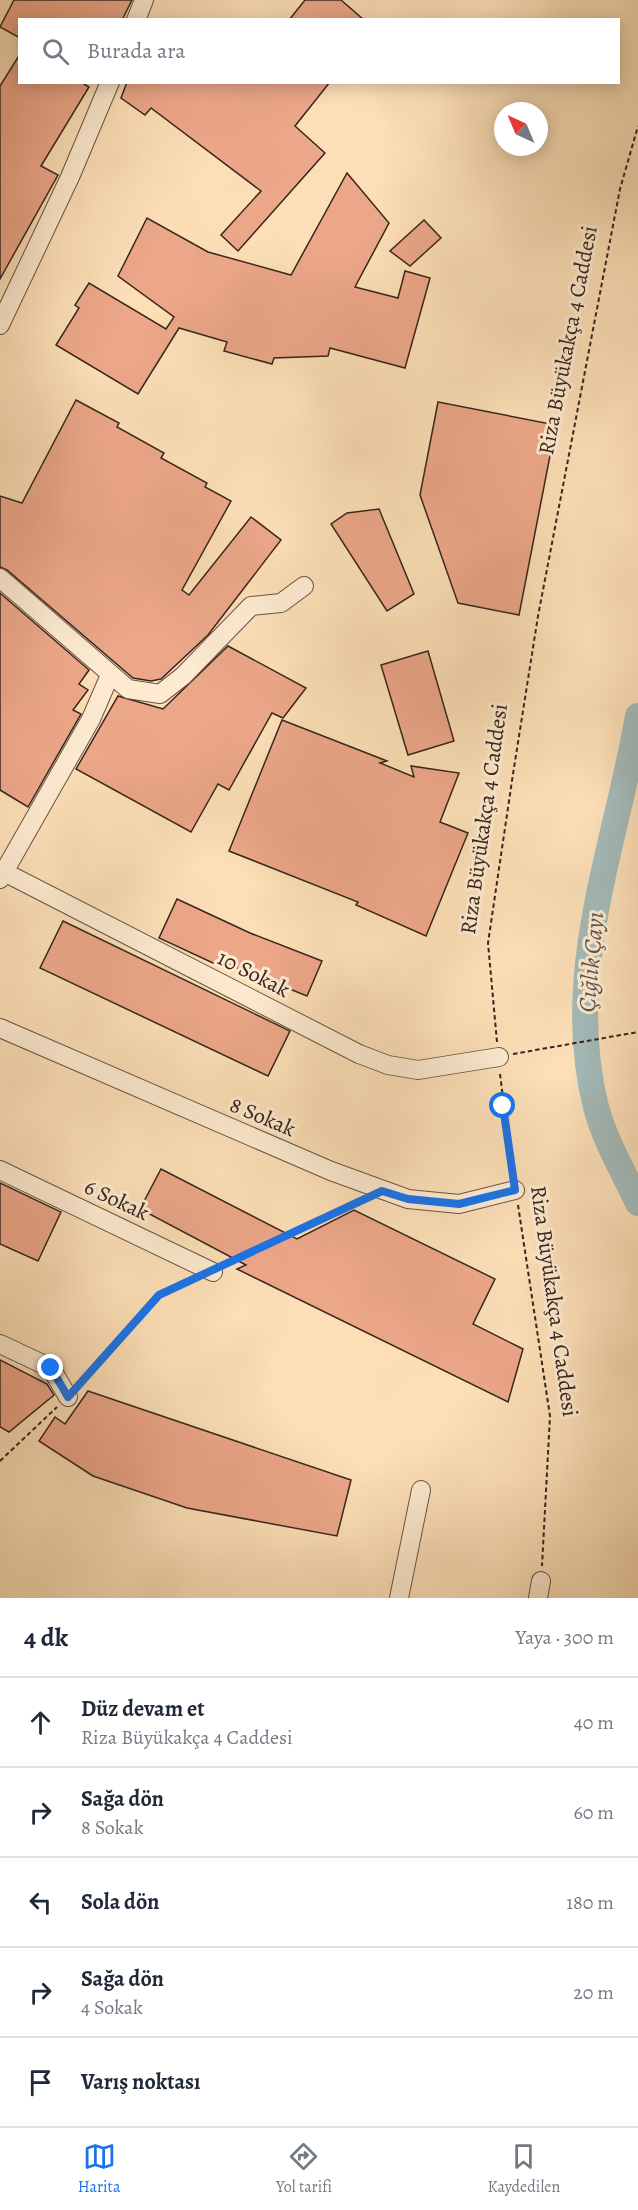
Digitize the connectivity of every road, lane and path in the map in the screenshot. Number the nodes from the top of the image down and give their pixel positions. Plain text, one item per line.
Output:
1 (144, 0) edge
2 (137, 18) edge
3 (109, 84) edge
4 (638, 126) edge
5 (0, 325) edge
6 (0, 578) edge
7 (304, 586) dead end
8 (110, 675) junction
9 (1, 874) edge
10 (0, 1028) edge
11 (638, 1032) edge
12 (499, 1057) junction
13 (0, 1170) edge
14 (515, 1190) junction
15 (382, 1191) junction
16 (213, 1272) junction
17 (0, 1344) edge
18 (68, 1397) junction
19 (0, 1461) edge
20 (421, 1490) dead end
21 (540, 1590) edge
22 (399, 1598) edge

1 - 2 street
3 - 5 street
4 - 12 path, Riza Büyükakça 4 Caddesi
6 - 8 street
7 - 8 street
8 - 9 street
9 - 12 street, 10 Sokak
10 - 15 street, 8 Sokak
11 - 12 path
12 - 14 path, Riza Büyükakça 4 Caddesi
13 - 16 street, 6 Sokak
14 - 15 street, 8 Sokak
14 - 21 path, Riza Büyükakça 4 Caddesi
15 - 16 path
16 - 18 path
17 - 18 street
18 - 19 path
20 - 22 street

